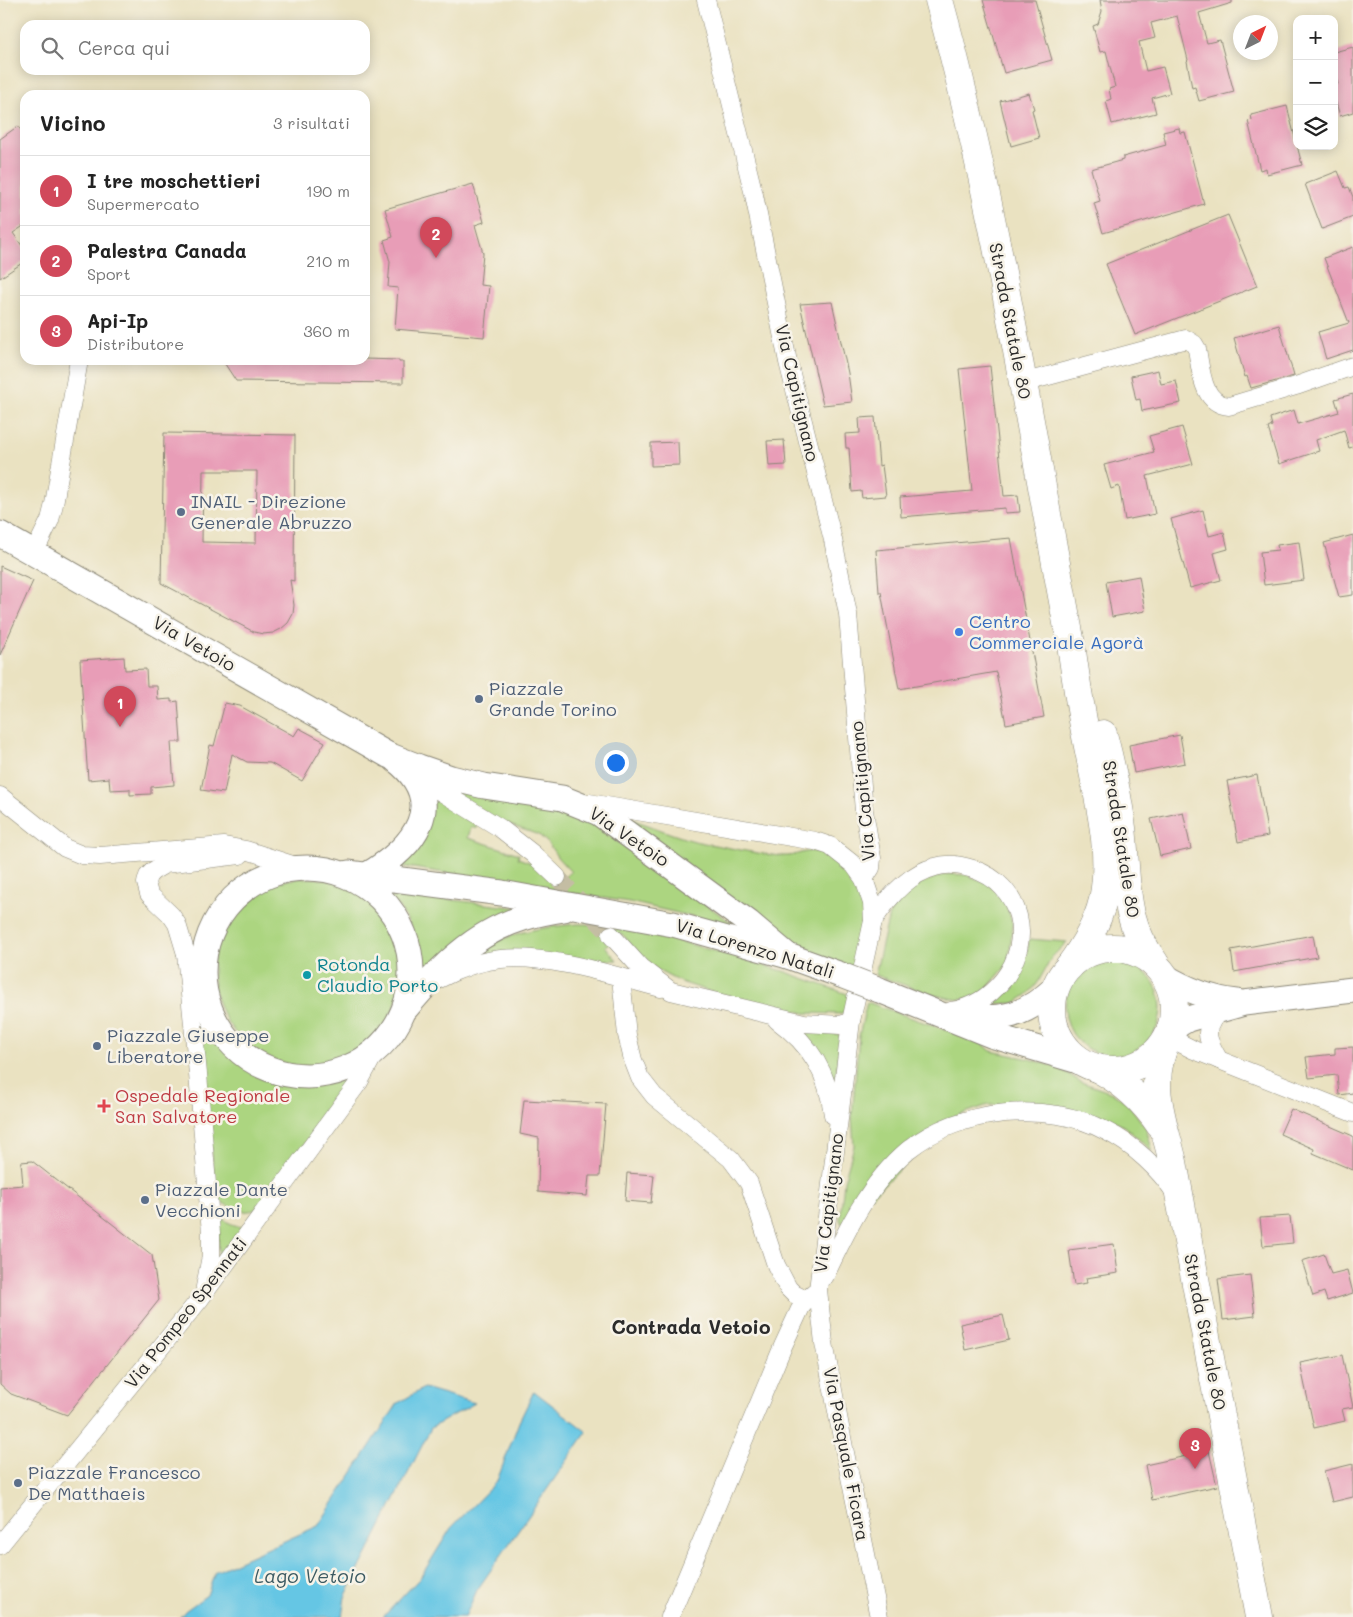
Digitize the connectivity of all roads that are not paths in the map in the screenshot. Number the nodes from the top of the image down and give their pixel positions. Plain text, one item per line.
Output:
1 (706, 0) edge
2 (943, 6) edge
3 (78, 365) edge
4 (1353, 366) edge
5 (1022, 383) junction
6 (0, 534) edge
7 (34, 553) junction
8 (1071, 644) junction
9 (388, 754) junction
10 (410, 772) junction
11 (0, 796) edge
12 (562, 798) junction
13 (253, 852) junction
14 (302, 868) junction
15 (330, 871) junction
16 (367, 875) junction
17 (557, 877) tunnel mouth
18 (864, 879) junction
19 (576, 907) junction
20 (873, 921) junction
21 (611, 935) tunnel mouth
22 (195, 954) junction
23 (788, 956) junction
24 (1163, 974) junction
25 (1062, 977) junction
26 (621, 978) junction
27 (424, 987) junction
28 (1353, 990) edge
29 (671, 991) junction
30 (198, 996) junction
31 (1233, 1006) junction
32 (936, 1010) junction
33 (402, 1014) junction
34 (773, 1016) junction
35 (851, 1021) junction
36 (1168, 1037) junction
37 (377, 1049) junction
38 (1219, 1060) junction
39 (1090, 1065) junction
40 (1353, 1113) edge
41 (1166, 1135) junction
42 (837, 1139) junction
43 (1181, 1203) junction
44 (826, 1224) junction
45 (850, 1226) junction
46 (812, 1295) junction
47 (200, 1299) junction
48 (0, 1544) edge
49 (670, 1617) edge
50 (879, 1617) edge
51 (1259, 1617) edge

1 - 18 street, Via Capitignano
2 - 5 main road, Strada Statale 80
3 - 7 street
4 - 5 street
5 - 8 main road, Strada Statale 80
6 - 7 street, Via Vetoio
7 - 9 street, Via Vetoio
8 - 24 main road, Strada Statale 80
8 - 25 main road, Strada Statale 80
9 - 10 street, Via Vetoio
9 - 12 street, Via Vetoio
10 - 16 street, Via Vetoio
10 - 17 street
11 - 13 street
12 - 18 street
12 - 23 street, Via Vetoio
13 - 14 street
13 - 22 street
14 - 15 street
14 - 22 street
15 - 16 street, Via Lorenzo Natali
15 - 33 street
16 - 19 street, Via Lorenzo Natali
18 - 20 street, Via Capitignano
19 - 23 street, Via Lorenzo Natali
19 - 27 street, Via Lorenzo Natali
20 - 32 street
20 - 35 street, Via Capitignano
21 - 29 street
22 - 30 street
23 - 32 street, Via Lorenzo Natali, bridge
24 - 25 main road
24 - 31 street
24 - 36 main road
25 - 32 street, Via Lorenzo Natali
25 - 39 main road
26 - 27 street
26 - 29 street
26 - 46 street
27 - 33 street, Via Lorenzo Natali
28 - 31 street
29 - 34 street
30 - 37 street
30 - 47 street
31 - 36 street
31 - 38 street
32 - 39 street, Via Lorenzo Natali
33 - 37 street
34 - 35 street
34 - 42 street
35 - 42 street, Via Capitignano
36 - 38 street
36 - 39 main road
36 - 41 main road, Strada Statale 80
37 - 47 street, Via Pompeo Spennati
38 - 40 street
39 - 41 main road, Strada Statale 80
41 - 43 main road, Strada Statale 80
42 - 44 street, Via Capitignano
43 - 45 street
43 - 51 main road, Strada Statale 80
44 - 45 street
44 - 46 street, Via Capitignano
45 - 46 street
46 - 49 street, Via Capitignano
46 - 50 street, Via Pasquale Ficara
47 - 48 street, Via Pompeo Spennati

